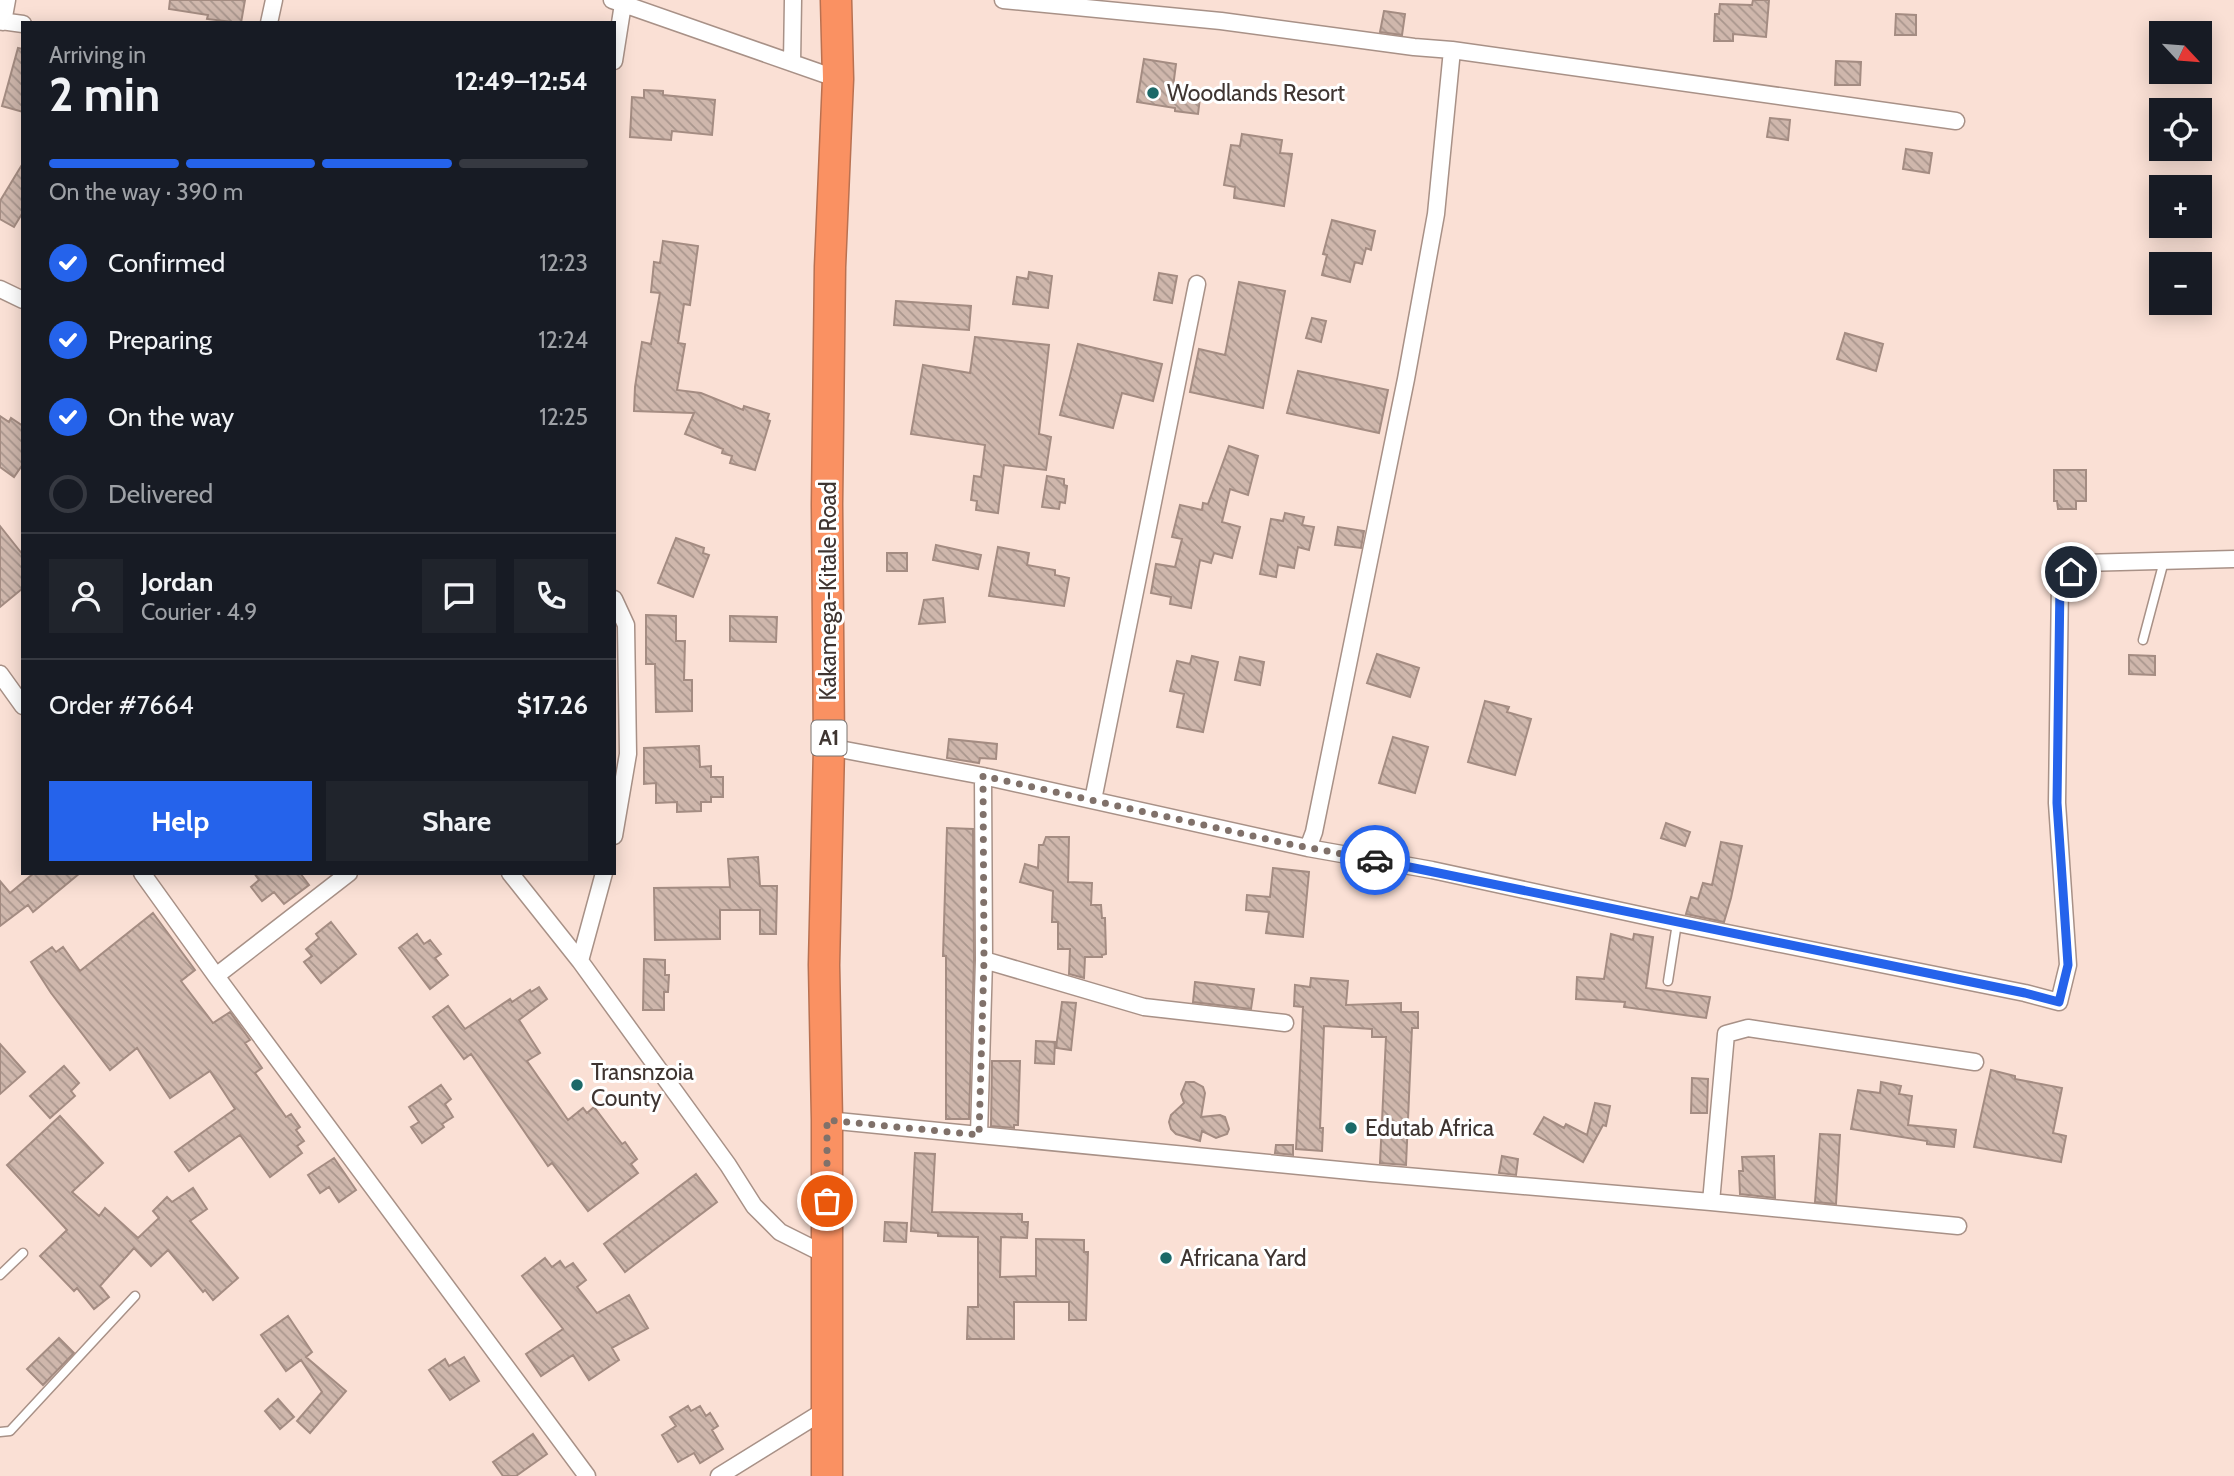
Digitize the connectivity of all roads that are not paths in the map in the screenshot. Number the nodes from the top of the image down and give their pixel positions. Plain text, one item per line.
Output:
1 (7, 0) edge
2 (274, 0) edge
3 (793, 0) edge
4 (836, 0) edge
5 (1003, 0) edge
6 (617, 2) edge
7 (2, 21) edge
8 (270, 21) edge
9 (616, 22) edge
10 (21, 24) edge
11 (1452, 50) junction
12 (792, 63) junction
13 (838, 79) junction
14 (1956, 121) dead end
15 (1197, 284) dead end
16 (0, 289) edge
17 (21, 299) edge
18 (2234, 559) edge
19 (2164, 561) junction
20 (616, 603) edge
21 (2143, 640) dead end
22 (0, 674) edge
23 (21, 703) edge
24 (829, 747) junction
25 (983, 776) junction
26 (1093, 800) junction
27 (616, 824) edge
28 (1308, 848) junction
29 (143, 875) edge
30 (346, 875) edge
31 (512, 875) edge
32 (603, 875) edge
33 (1677, 923) junction
34 (984, 960) junction
35 (580, 961) junction
36 (216, 976) junction
37 (1668, 981) dead end
38 (1285, 1023) dead end
39 (1975, 1062) dead end
40 (827, 1120) junction
41 (979, 1135) junction
42 (1712, 1202) junction
43 (1958, 1226) dead end
44 (23, 1252) dead end
45 (826, 1255) junction
46 (0, 1275) edge
47 (135, 1296) dead end
48 (827, 1409) junction
49 (0, 1432) edge
50 (587, 1476) edge
51 (719, 1476) edge
52 (827, 1476) edge

1 - 7 street
2 - 8 street
3 - 12 street
4 - 13 highway, Kakamega-Kitale Road / A1
5 - 11 street
6 - 9 street
6 - 12 street
7 - 10 street
11 - 14 street
11 - 28 street
12 - 13 street
13 - 24 highway, Kakamega-Kitale Road / A1
15 - 26 street
16 - 17 street
18 - 19 street
19 - 21 lane
19 - 33 street
20 - 27 street
22 - 23 street
24 - 25 street
24 - 40 highway, Kakamega-Kitale Road / A1
25 - 26 street
25 - 34 street
26 - 28 street
28 - 33 street
29 - 36 street
30 - 36 street
31 - 35 street
32 - 35 street
33 - 37 lane
34 - 38 street
34 - 41 street
35 - 45 street
36 - 50 street
39 - 42 street
40 - 41 street
40 - 45 highway, Kakamega-Kitale Road / A1
41 - 42 street
42 - 43 street
44 - 46 lane
45 - 48 highway, Kakamega-Kitale Road / A1
47 - 49 lane
48 - 51 street
48 - 52 highway, Kakamega-Kitale Road / A1

